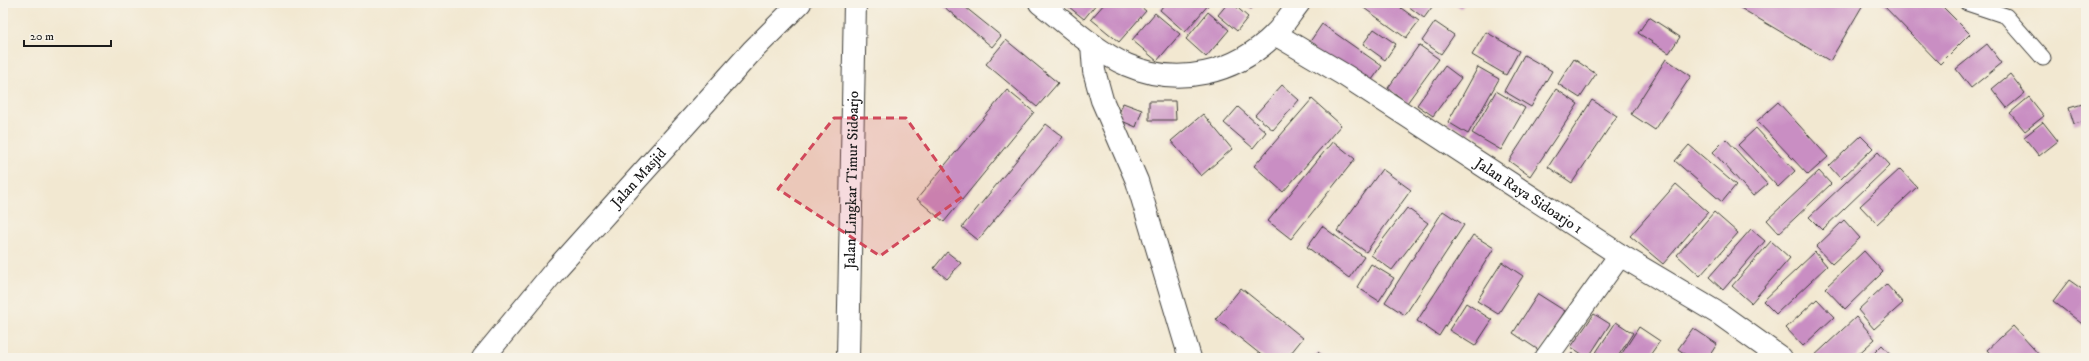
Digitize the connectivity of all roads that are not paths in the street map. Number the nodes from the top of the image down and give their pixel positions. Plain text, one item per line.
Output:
1 (800, 3) edge
2 (855, 3) edge
3 (1040, 3) edge
4 (1299, 3) edge
5 (1967, 3) edge
6 (1275, 34) junction
7 (1092, 44) junction
8 (2043, 58) dead end
9 (1620, 255) junction
10 (483, 358) edge
11 (848, 358) edge
12 (1190, 358) edge
13 (1546, 358) edge
14 (1781, 358) edge

1 - 10 street, Jalan Masjid
2 - 11 street, Jalan Lingkar Timur Sidoarjo
3 - 7 street
4 - 6 street
5 - 8 lane
6 - 7 street
6 - 9 street, Jalan Raya Sidoarjo 1
7 - 12 street
9 - 13 street
9 - 14 street, Jalan Raya Sidoarjo 1

